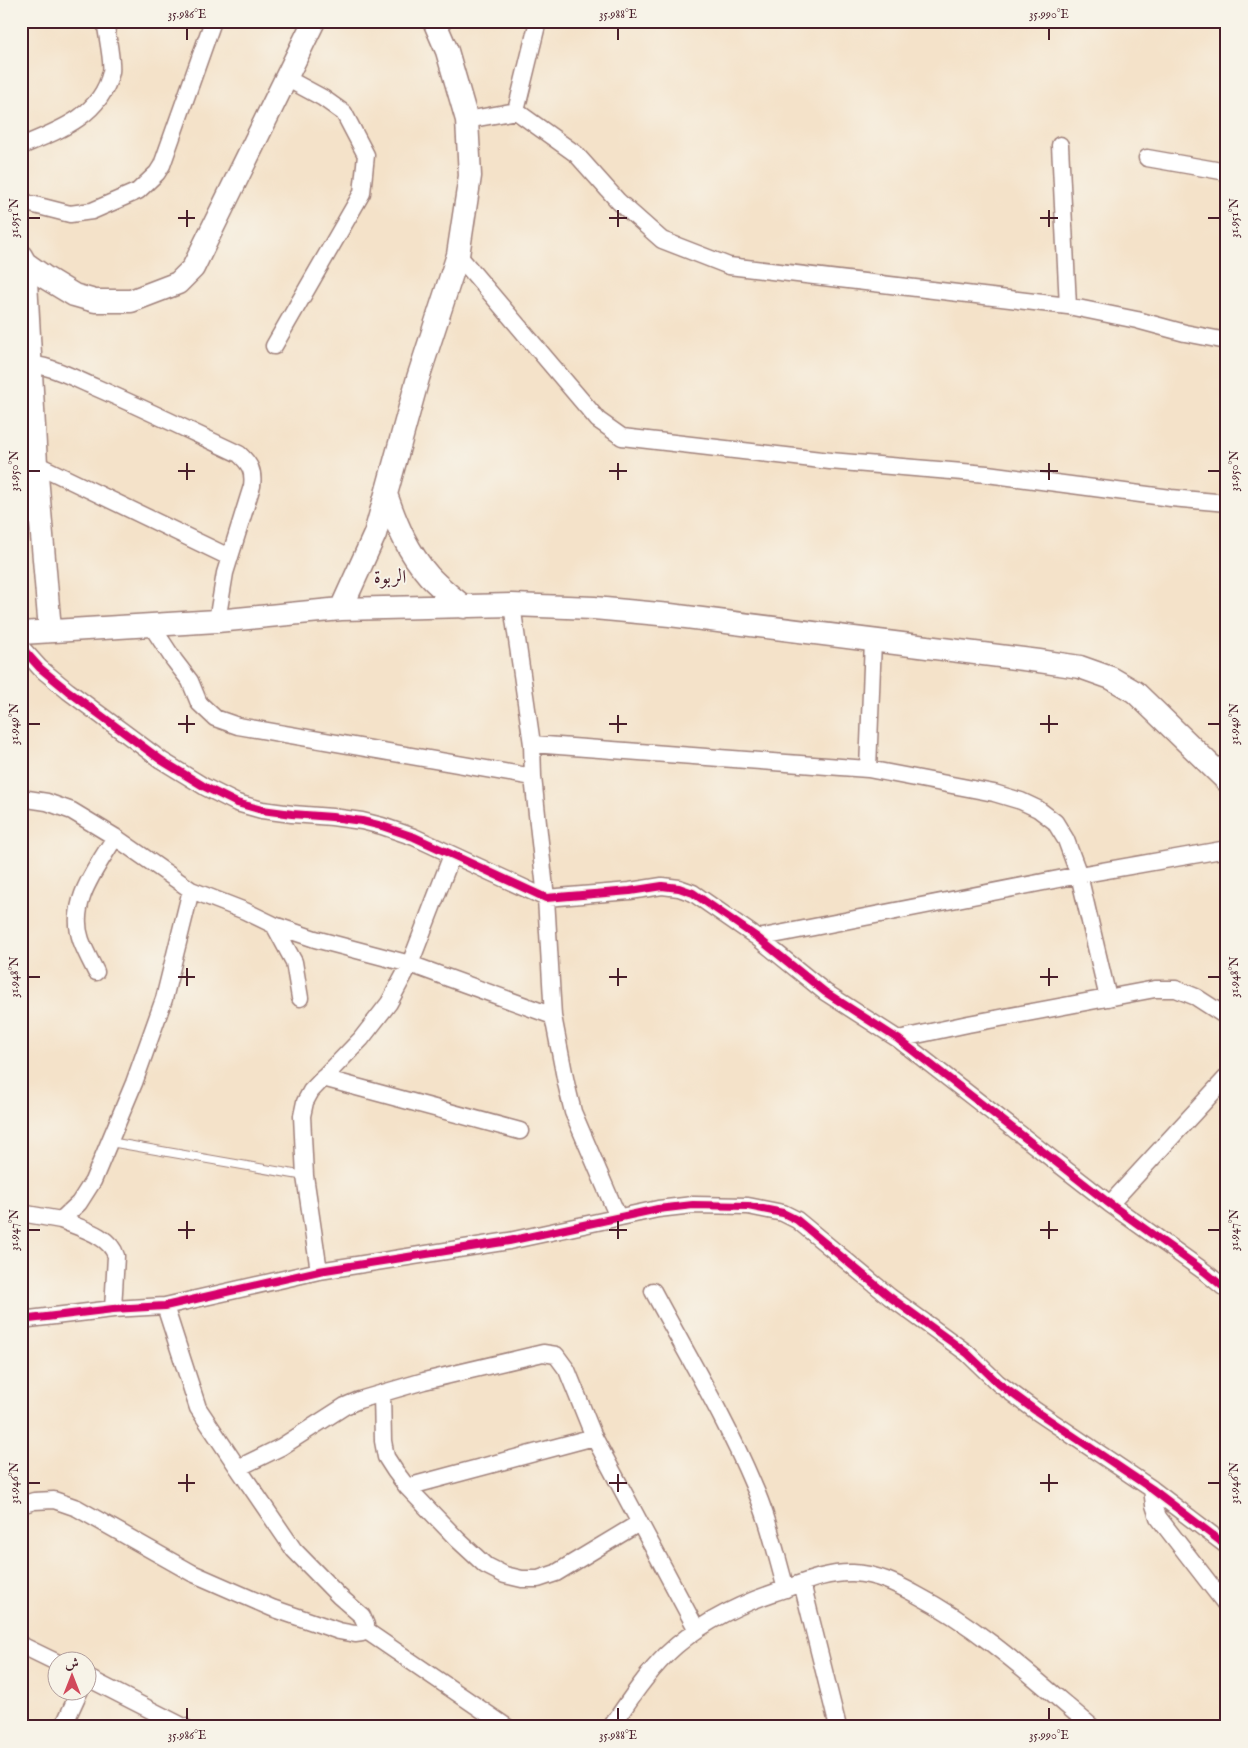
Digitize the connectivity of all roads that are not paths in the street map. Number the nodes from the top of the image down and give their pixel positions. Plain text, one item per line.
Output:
1 (103, 21) edge
2 (213, 21) edge
3 (314, 21) edge
4 (434, 21) edge
5 (538, 21) edge
6 (286, 78) junction
7 (516, 111) junction
8 (467, 120) junction
9 (1060, 145) dead end
10 (21, 146) edge
11 (1147, 158) dead end
12 (1227, 172) edge
13 (21, 198) edge
14 (458, 255) junction
15 (23, 260) edge
16 (1068, 306) junction
17 (1227, 341) edge
18 (274, 346) dead end
19 (26, 363) edge
20 (36, 464) junction
21 (387, 497) junction
22 (1227, 503) edge
23 (229, 557) junction
24 (512, 605) junction
25 (464, 607) junction
26 (340, 609) junction
27 (217, 621) junction
28 (151, 624) junction
29 (50, 630) junction
30 (21, 633) edge
31 (874, 641) junction
32 (21, 647) edge
33 (532, 744) junction
34 (868, 769) junction
35 (533, 777) junction
36 (1227, 781) edge
37 (21, 798) edge
38 (115, 837) junction
39 (1227, 850) edge
40 (452, 855) junction
41 (1079, 875) junction
42 (191, 890) junction
43 (546, 898) junction
44 (274, 925) junction
45 (758, 938) junction
46 (410, 964) junction
47 (96, 972) dead end
48 (300, 998) dead end
49 (1108, 998) junction
50 (553, 1016) junction
51 (1227, 1017) edge
52 (898, 1039) junction
53 (1227, 1077) edge
54 (323, 1078) junction
55 (520, 1131) dead end
56 (110, 1142) junction
57 (304, 1176) junction
58 (1110, 1204) junction
59 (21, 1213) edge
60 (618, 1217) junction
61 (61, 1220) junction
62 (319, 1271) junction
63 (1227, 1290) edge
64 (653, 1291) dead end
65 (165, 1306) junction
66 (113, 1309) junction
67 (21, 1320) edge
68 (382, 1394) junction
69 (594, 1437) junction
70 (238, 1468) junction
71 (407, 1487) junction
72 (1152, 1489) junction
73 (21, 1505) edge
74 (639, 1523) junction
75 (1227, 1546) edge
76 (802, 1583) junction
77 (786, 1589) junction
78 (1227, 1606) edge
79 (365, 1630) junction
80 (697, 1630) junction
81 (21, 1645) edge
82 (48, 1658) edge
83 (98, 1684) edge
84 (75, 1700) edge
85 (158, 1721) edge
86 (63, 1727) edge
87 (184, 1727) edge
88 (507, 1727) edge
89 (611, 1727) edge
90 (838, 1727) edge
91 (1092, 1727) edge

1 - 10 street
2 - 13 street
3 - 6 street
4 - 8 street
5 - 7 street
6 - 15 street
6 - 18 street
7 - 8 street
7 - 16 street
8 - 14 street
9 - 16 street
11 - 12 street
14 - 21 street
14 - 22 street
15 - 19 street
16 - 17 street
19 - 20 street
19 - 23 street
20 - 23 street
20 - 29 street
21 - 25 street
21 - 26 street
23 - 27 street
24 - 25 street
24 - 31 street
24 - 33 street
25 - 26 street
26 - 27 street
27 - 28 street
28 - 29 street
28 - 35 street
29 - 30 street
31 - 34 street
31 - 36 street
32 - 40 street
33 - 34 street
33 - 35 street
34 - 41 street
35 - 43 street
37 - 38 street
38 - 42 street
38 - 47 street
39 - 41 street
40 - 43 street
40 - 46 street
41 - 45 street
41 - 49 street
42 - 44 street
42 - 56 street
43 - 45 street
43 - 50 street
44 - 46 street
44 - 48 street
45 - 52 street
46 - 50 street
46 - 54 street
49 - 51 street
49 - 52 street
50 - 60 street
52 - 58 street
53 - 58 street
54 - 55 street
54 - 57 street
56 - 57 lane
56 - 61 street
57 - 62 street
58 - 63 street
59 - 61 street
60 - 62 street
60 - 72 street
61 - 66 street
62 - 65 street
64 - 77 street
65 - 66 street
65 - 70 street
66 - 67 street
68 - 69 street
68 - 70 street
68 - 71 street
69 - 71 street
69 - 74 street
70 - 79 street
71 - 74 street
72 - 75 street
72 - 78 street
73 - 79 street
74 - 80 street
76 - 77 street
76 - 90 street
76 - 91 street
77 - 80 street
79 - 88 street
80 - 89 street
81 - 82 street
83 - 85 street
84 - 86 street
85 - 87 street

